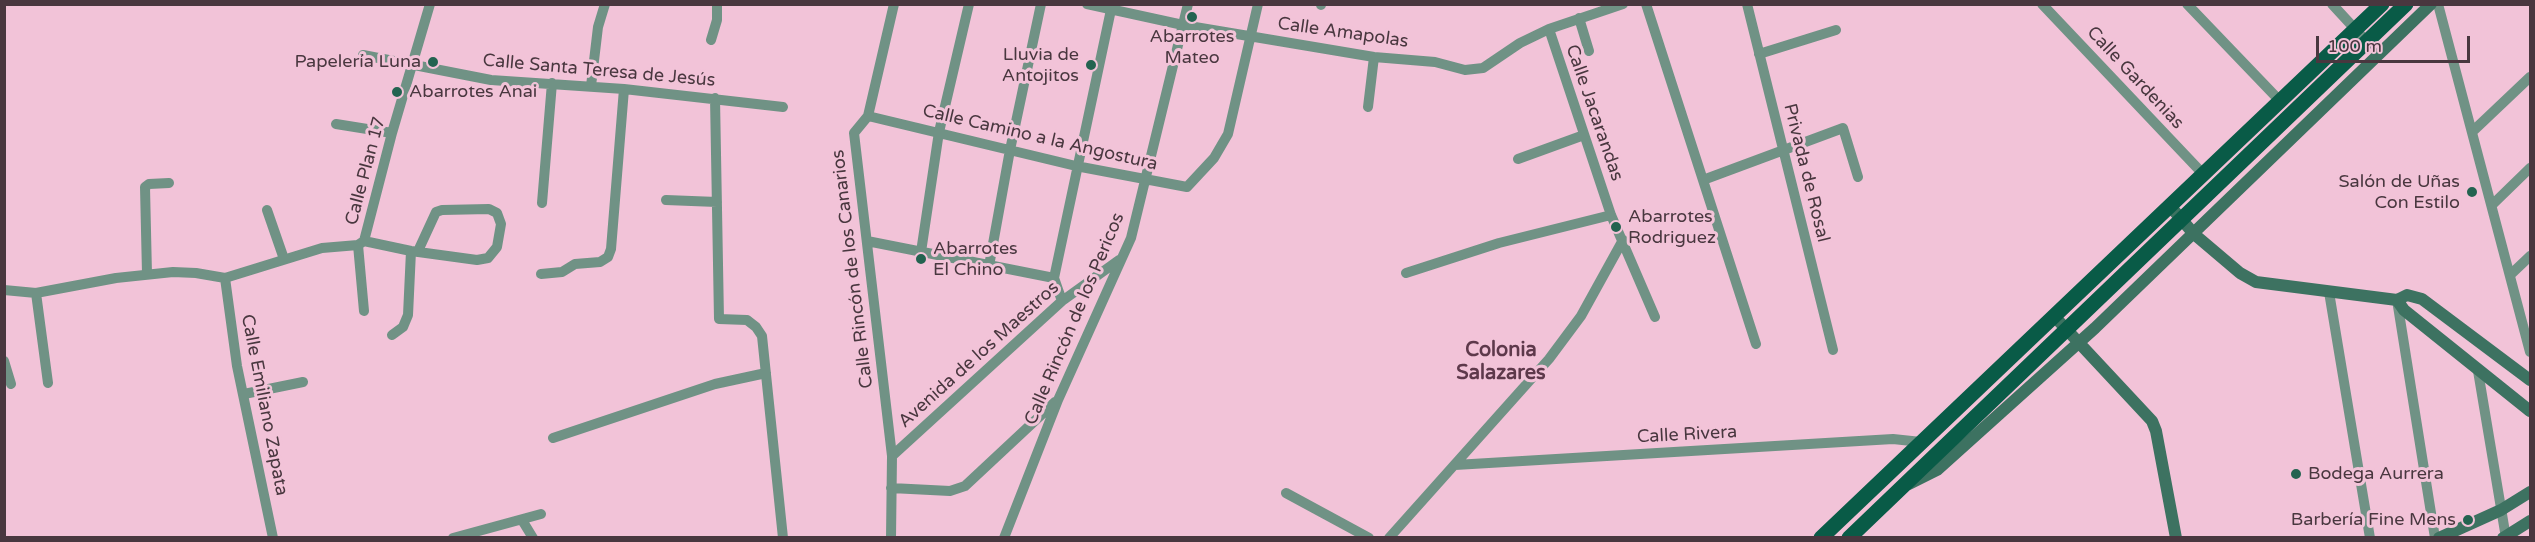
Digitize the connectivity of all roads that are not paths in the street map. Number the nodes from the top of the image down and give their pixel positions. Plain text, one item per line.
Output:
1 (430, 4) edge
2 (605, 4) edge
3 (717, 4) edge
4 (894, 4) edge
5 (969, 4) edge
6 (1041, 4) edge
7 (1087, 4) edge
8 (1188, 4) edge
9 (1258, 4) edge
10 (1623, 4) edge
11 (1646, 4) edge
12 (1747, 4) edge
13 (2042, 4) edge
14 (2187, 4) edge
15 (2332, 4) edge
16 (2382, 4) edge
17 (2406, 4) edge
18 (2431, 4) edge
19 (2438, 4) edge
20 (1111, 7) edge
21 (1579, 18) junction
22 (1183, 26) junction
23 (1549, 29) junction
24 (2356, 29) junction
25 (1836, 30) dead end
26 (1250, 36) junction
27 (711, 40) dead end
28 (2367, 42) junction
29 (1589, 51) dead end
30 (1760, 54) junction
31 (363, 55) dead end
32 (1374, 57) junction
33 (412, 65) junction
34 (2530, 77) edge
35 (552, 83) junction
36 (591, 87) junction
37 (624, 89) junction
38 (715, 98) junction
39 (2280, 102) junction
40 (783, 107) dead end
41 (1368, 107) dead end
42 (868, 116) junction
43 (336, 124) dead end
44 (939, 132) junction
45 (2472, 132) junction
46 (392, 133) junction
47 (1584, 135) junction
48 (1784, 149) junction
49 (1010, 150) junction
50 (1518, 159) dead end
51 (1076, 166) junction
52 (2530, 168) edge
53 (2204, 175) junction
54 (1858, 177) dead end
55 (1146, 180) junction
56 (1703, 180) junction
57 (169, 183) dead end
58 (666, 200) dead end
59 (717, 202) junction
60 (542, 203) dead end
61 (2492, 205) junction
62 (2170, 206) junction
63 (267, 210) dead end
64 (1611, 215) junction
65 (2180, 220) junction
66 (2194, 234) junction
67 (1623, 240) junction
68 (867, 241) junction
69 (361, 243) junction
70 (414, 251) junction
71 (921, 252) junction
72 (2530, 256) edge
73 (284, 259) junction
74 (1120, 260) junction
75 (988, 266) junction
76 (1406, 273) dead end
77 (147, 274) junction
78 (541, 274) dead end
79 (2510, 275) junction
80 (225, 278) junction
81 (1054, 278) junction
82 (4, 290) edge
83 (36, 292) junction
84 (2329, 292) junction
85 (2397, 300) junction
86 (1062, 301) junction
87 (364, 311) dead end
88 (2054, 316) junction
89 (1655, 317) dead end
90 (2066, 330) junction
91 (392, 335) dead end
92 (2078, 343) junction
93 (1756, 344) dead end
94 (2530, 348) edge
95 (1833, 350) dead end
96 (4, 361) edge
97 (2478, 371) junction
98 (766, 374) junction
99 (2530, 380) edge
100 (303, 382) dead end
101 (48, 383) dead end
102 (11, 384) dead end
103 (244, 394) junction
104 (1058, 400) junction
105 (2530, 411) edge
106 (553, 438) dead end
107 (1921, 442) junction
108 (892, 456) junction
109 (1455, 465) junction
110 (891, 488) junction
111 (1900, 488) junction
112 (2530, 492) edge
113 (1286, 493) dead end
114 (2501, 510) junction
115 (541, 514) dead end
116 (522, 520) junction
117 (2530, 521) edge
118 (273, 537) edge
119 (453, 537) edge
120 (533, 537) edge
121 (783, 537) edge
122 (891, 537) edge
123 (1004, 537) edge
124 (1369, 537) edge
125 (1389, 537) edge
126 (1821, 537) edge
127 (1849, 537) edge
128 (2176, 537) edge
129 (2370, 537) edge
130 (2437, 537) edge
131 (2505, 537) edge

1 - 33 street, Calle Plan 17
2 - 36 street
3 - 27 street
4 - 42 street, Calle Rincón de los Canarios
5 - 44 street
6 - 49 street
7 - 20 street, Calle Amapolas
8 - 22 street, Calle Rincón de los Pericos
9 - 26 street
10 - 21 street, Calle Amapolas
11 - 56 street
12 - 30 street, Privada de Rosal
13 - 53 street, Calle Gardenias
14 - 39 street
15 - 24 street
16 - 24 main road
17 - 28 main road
18 - 66 street
19 - 45 street
20 - 22 street, Calle Amapolas
20 - 51 street
21 - 23 street, Calle Amapolas
21 - 29 street
22 - 26 street, Calle Amapolas
22 - 55 street, Calle Rincón de los Pericos
23 - 32 street, Calle Amapolas
23 - 47 street, Calle Jacarandas
24 - 28 street
24 - 39 main road
25 - 30 street
26 - 32 street, Calle Amapolas
26 - 55 street, Calle Camino a la Angostura
28 - 65 main road
30 - 48 street, Privada de Rosal
31 - 33 street, Calle Santa Teresa de Jesús
32 - 41 street
33 - 35 street, Calle Santa Teresa de Jesús
33 - 46 street, Calle Plan 17
34 - 45 street
35 - 36 street, Calle Santa Teresa de Jesús
35 - 60 street
36 - 37 street, Calle Santa Teresa de Jesús
37 - 38 street, Calle Santa Teresa de Jesús
37 - 78 street
38 - 40 street, Calle Santa Teresa de Jesús
38 - 59 street
39 - 53 main road
42 - 44 street, Calle Camino a la Angostura
42 - 68 street, Calle Rincón de los Canarios
43 - 46 street
44 - 49 street, Calle Camino a la Angostura
44 - 71 street
45 - 61 street
46 - 69 street, Calle Plan 17
47 - 50 street
47 - 64 street, Calle Jacarandas
48 - 54 street
48 - 56 street
48 - 95 street, Privada de Rosal
49 - 51 street, Calle Camino a la Angostura
49 - 75 street
51 - 55 street, Calle Camino a la Angostura
51 - 81 street
52 - 61 street
53 - 62 main road
55 - 74 street, Calle Rincón de los Pericos
56 - 93 street
57 - 77 street
58 - 59 street
59 - 98 street
61 - 79 street
62 - 65 street
62 - 88 main road
63 - 73 street
64 - 67 street, Calle Jacarandas
64 - 76 street
65 - 66 street
65 - 90 main road
66 - 84 street
66 - 92 street
67 - 89 street, Calle Jacarandas
67 - 109 street
68 - 71 street
68 - 108 street, Calle Rincón de los Canarios
69 - 70 street
69 - 73 street
69 - 87 street, Calle Plan 17
70 - 70 street
70 - 91 street
71 - 75 street
72 - 79 street
73 - 80 street
74 - 86 street, Avenida de los Maestros
74 - 104 street, Calle Rincón de los Pericos
75 - 81 street
77 - 80 street
77 - 83 street
79 - 94 street
80 - 103 street, Calle Emiliano Zapata
81 - 86 street
82 - 83 street
83 - 101 street
84 - 85 street
84 - 129 street
85 - 97 street
85 - 99 street
85 - 130 street
86 - 108 street, Avenida de los Maestros
88 - 90 street
88 - 107 main road
90 - 92 street
90 - 111 main road
92 - 111 street
92 - 128 street
96 - 102 street
97 - 105 street
97 - 114 street
98 - 106 street
98 - 121 street
100 - 103 street
103 - 118 street, Calle Emiliano Zapata
104 - 110 street
104 - 123 street, Calle Rincón de los Pericos
107 - 109 street, Calle Rivera
107 - 126 main road
108 - 110 street, Calle Rincón de los Canarios
109 - 125 street
110 - 122 street, Calle Rincón de los Canarios
111 - 127 main road
112 - 114 street
113 - 124 street
114 - 130 street
114 - 131 street
115 - 116 street
116 - 119 street
116 - 120 street
117 - 131 street

